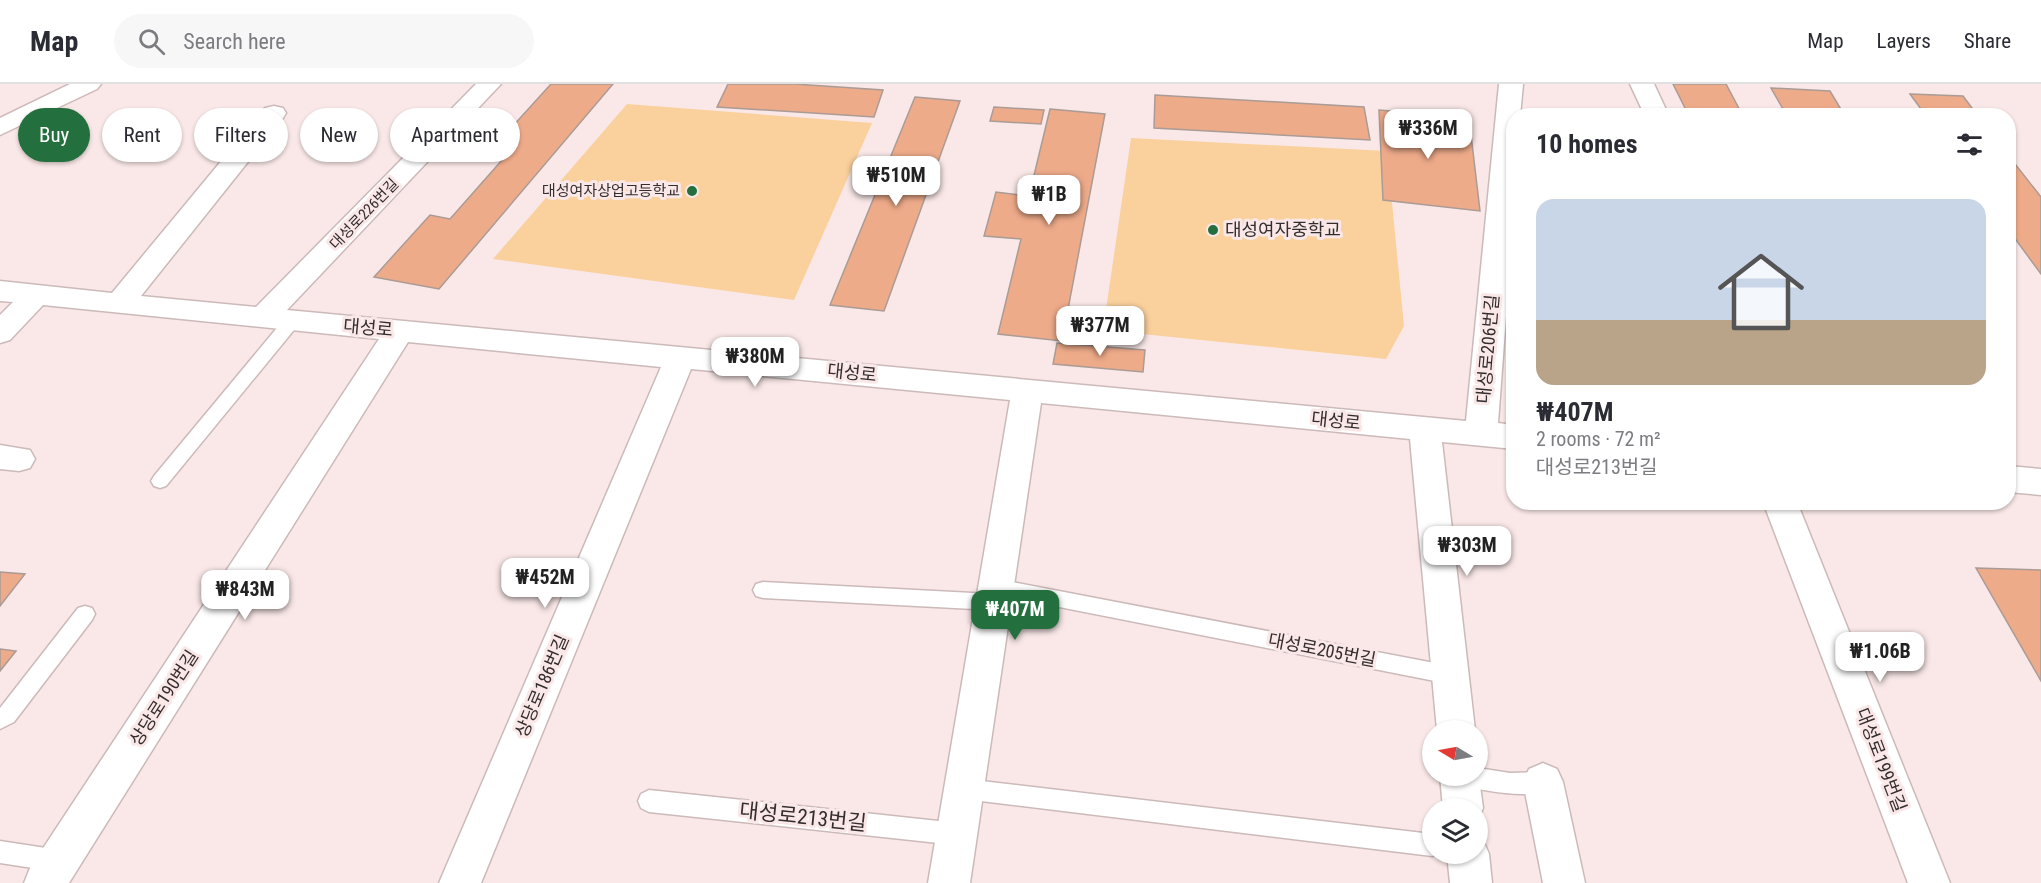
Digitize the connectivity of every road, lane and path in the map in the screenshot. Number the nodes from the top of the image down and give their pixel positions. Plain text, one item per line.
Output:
1 (89, 84) edge
2 (489, 84) edge
3 (1510, 84) edge
4 (1642, 84) edge
5 (1508, 108) edge
6 (1654, 108) edge
7 (0, 128) edge
8 (1506, 132) edge
9 (234, 162) edge
10 (0, 291) edge
11 (37, 294) junction
12 (120, 303) junction
13 (277, 320) junction
14 (400, 331) junction
15 (0, 333) edge
16 (681, 356) junction
17 (1027, 391) junction
18 (1425, 429) junction
19 (1481, 435) junction
20 (1506, 437) edge
21 (2016, 480) edge
22 (160, 482) dead end
23 (2041, 482) edge
24 (1783, 510) edge
25 (762, 591) dead end
26 (995, 595) junction
27 (85, 614) dead end
28 (1450, 675) junction
29 (0, 719) edge
30 (1455, 720) edge
31 (1543, 782) joint
32 (1461, 787) edge
33 (964, 789) junction
34 (649, 801) dead end
35 (957, 834) junction
36 (1422, 843) edge
37 (0, 852) edge
38 (1469, 864) edge
39 (52, 872) edge
40 (460, 883) edge
41 (949, 883) edge
42 (1471, 883) edge
43 (1564, 883) edge
44 (1929, 883) edge

1 - 7 street
2 - 13 street, 대성로226번길
3 - 5 street, 대성로206번길
4 - 6 street
8 - 19 street, 대성로206번길
9 - 12 street
10 - 11 street, 대성로
11 - 12 street, 대성로
11 - 15 street
12 - 13 street, 대성로
13 - 14 street, 대성로
13 - 22 lane
14 - 16 street, 대성로
14 - 39 street, 상당로190번길
16 - 17 street, 대성로
16 - 40 street, 상당로186번길
17 - 18 street, 대성로
17 - 26 street
18 - 19 street, 대성로
18 - 28 street
19 - 20 street, 대성로
21 - 23 street
24 - 44 street, 대성로199번길
25 - 26 lane
26 - 28 lane, 대성로205번길
26 - 33 street
27 - 29 lane
28 - 30 street
31 - 32 lane
31 - 43 street
33 - 35 street
33 - 36 lane
34 - 35 lane, 대성로213번길
35 - 41 street
37 - 39 lane
38 - 42 street

